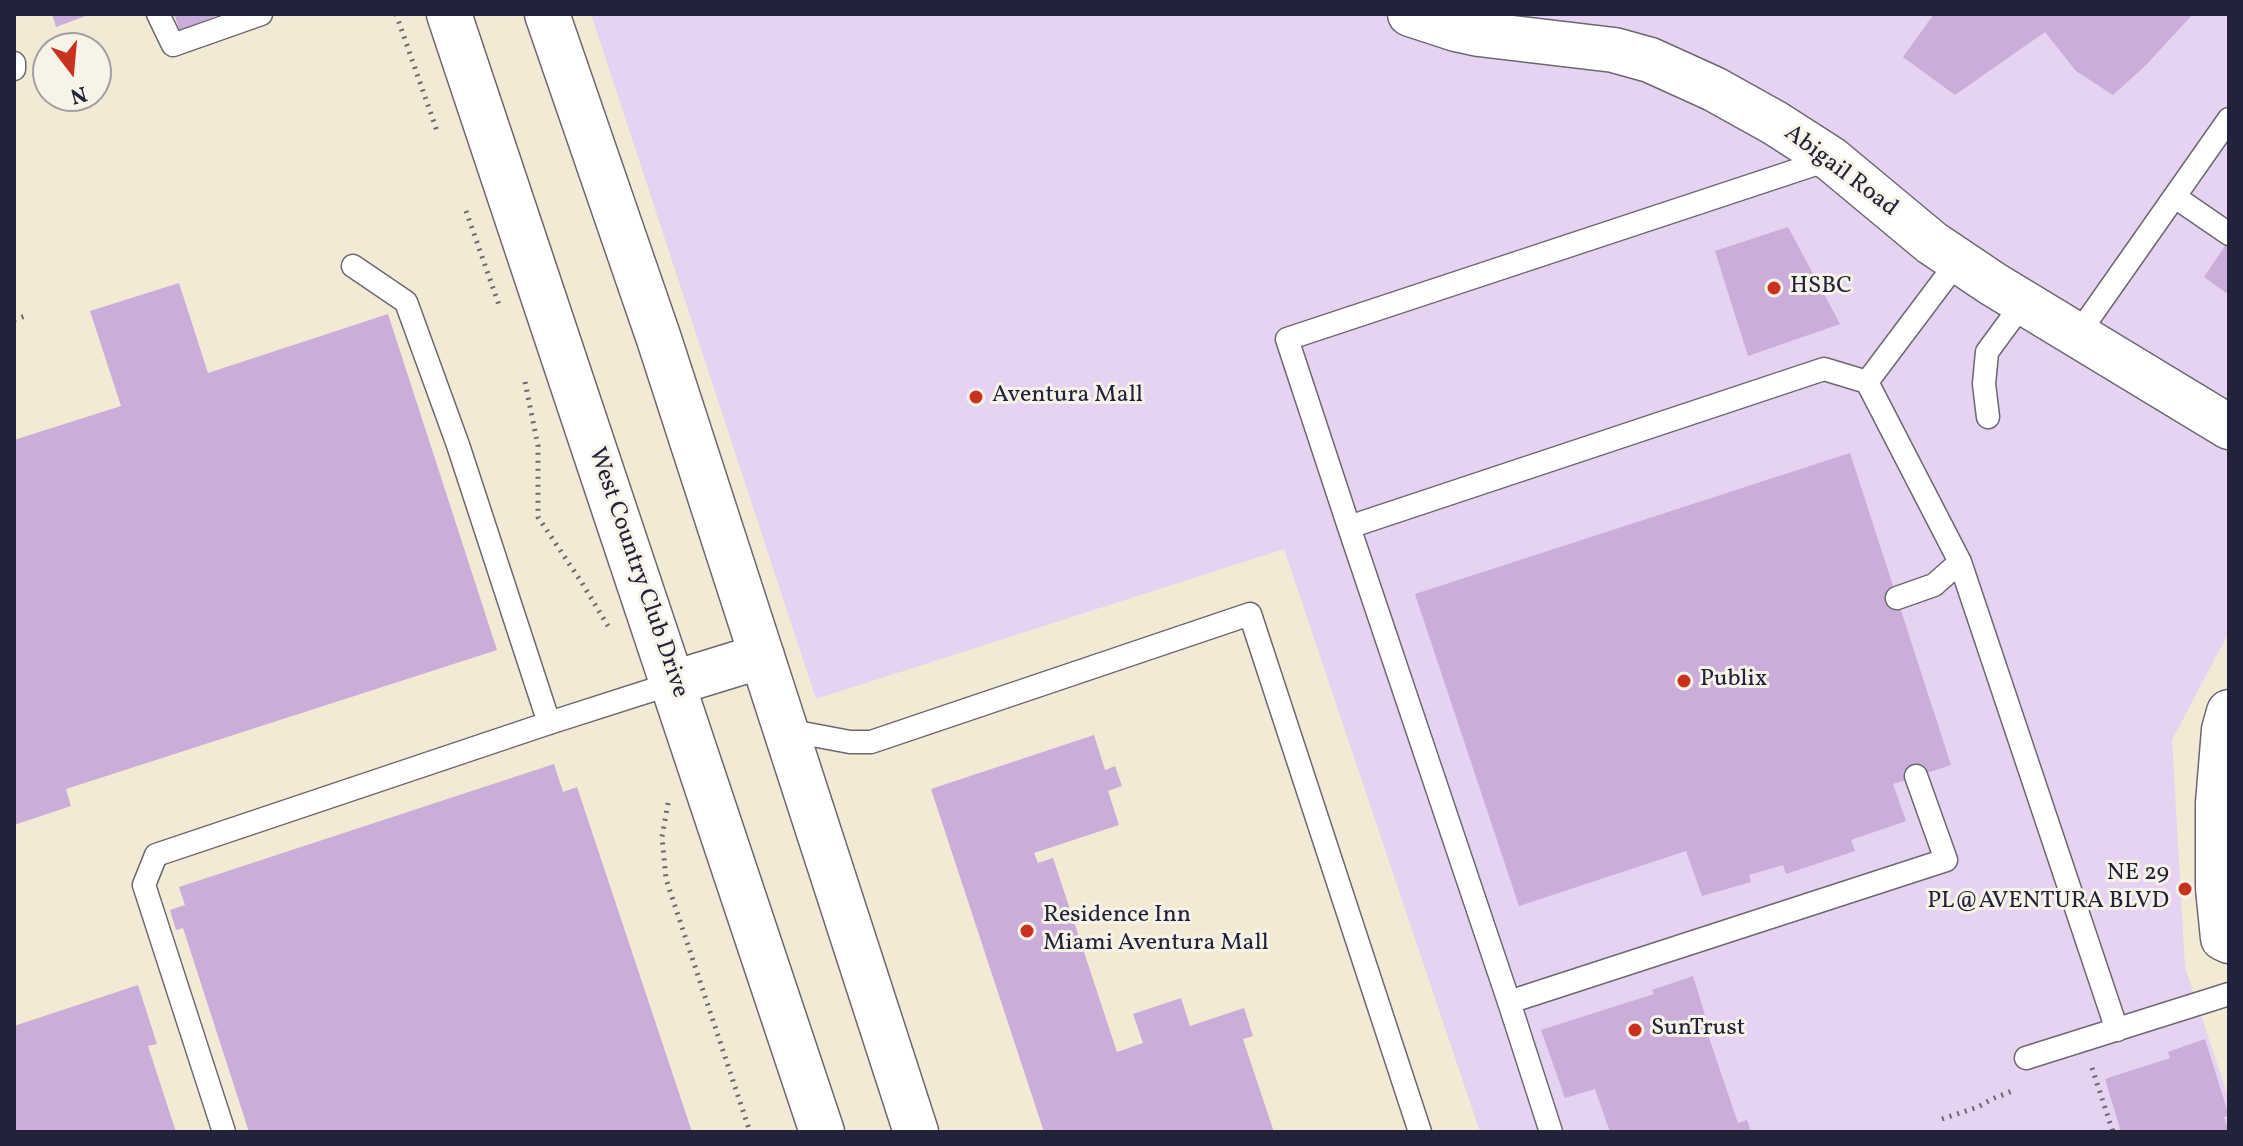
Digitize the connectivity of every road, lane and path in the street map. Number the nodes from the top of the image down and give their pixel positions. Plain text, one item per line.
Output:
1 (158, 14) edge
2 (261, 14) edge
3 (396, 14) edge
4 (449, 14) edge
5 (547, 14) edge
6 (1410, 14) edge
7 (2229, 119) edge
8 (437, 131) dead end
9 (1831, 159) junction
10 (2175, 197) junction
11 (466, 211) dead end
12 (2229, 234) edge
13 (1958, 261) junction
14 (353, 266) dead end
15 (2023, 303) junction
16 (25, 316) dead end
17 (503, 316) dead end
18 (14, 320) edge
19 (2078, 334) junction
20 (524, 376) dead end
21 (1867, 382) junction
22 (1988, 417) dead end
23 (2229, 427) edge
24 (1349, 527) junction
25 (1960, 562) junction
26 (1897, 598) dead end
27 (613, 635) dead end
28 (762, 656) junction
29 (674, 683) junction
30 (2229, 712) edge
31 (549, 723) junction
32 (786, 730) junction
33 (1916, 776) dead end
34 (670, 793) dead end
35 (2229, 941) edge
36 (2229, 994) edge
37 (1509, 1002) junction
38 (2117, 1030) junction
39 (2026, 1058) dead end
40 (2078, 1068) dead end
41 (2012, 1091) dead end
42 (1942, 1119) dead end
43 (224, 1132) edge
44 (750, 1132) edge
45 (822, 1132) edge
46 (916, 1132) edge
47 (1420, 1132) edge
48 (1551, 1132) edge
49 (2113, 1132) edge

1 - 2 lane
3 - 8 path
4 - 29 street, West Country Club Drive
5 - 28 street
6 - 9 street, Abigail Road
7 - 10 lane
9 - 13 street, Abigail Road
9 - 24 lane
10 - 12 lane
10 - 19 lane
11 - 17 path
13 - 15 street, Abigail Road
13 - 21 lane
14 - 31 lane
15 - 19 street, Abigail Road
15 - 22 lane
16 - 18 path
19 - 23 street, Abigail Road
20 - 27 path
21 - 24 lane
21 - 25 lane
24 - 37 lane
25 - 26 lane
25 - 38 lane
28 - 29 street
28 - 32 street
29 - 31 lane
29 - 45 street, West Country Club Drive
30 - 35 street
31 - 43 lane
32 - 46 street
32 - 47 lane
33 - 37 lane
34 - 44 path
36 - 38 lane
37 - 48 lane
38 - 39 lane
40 - 49 path
41 - 42 path

